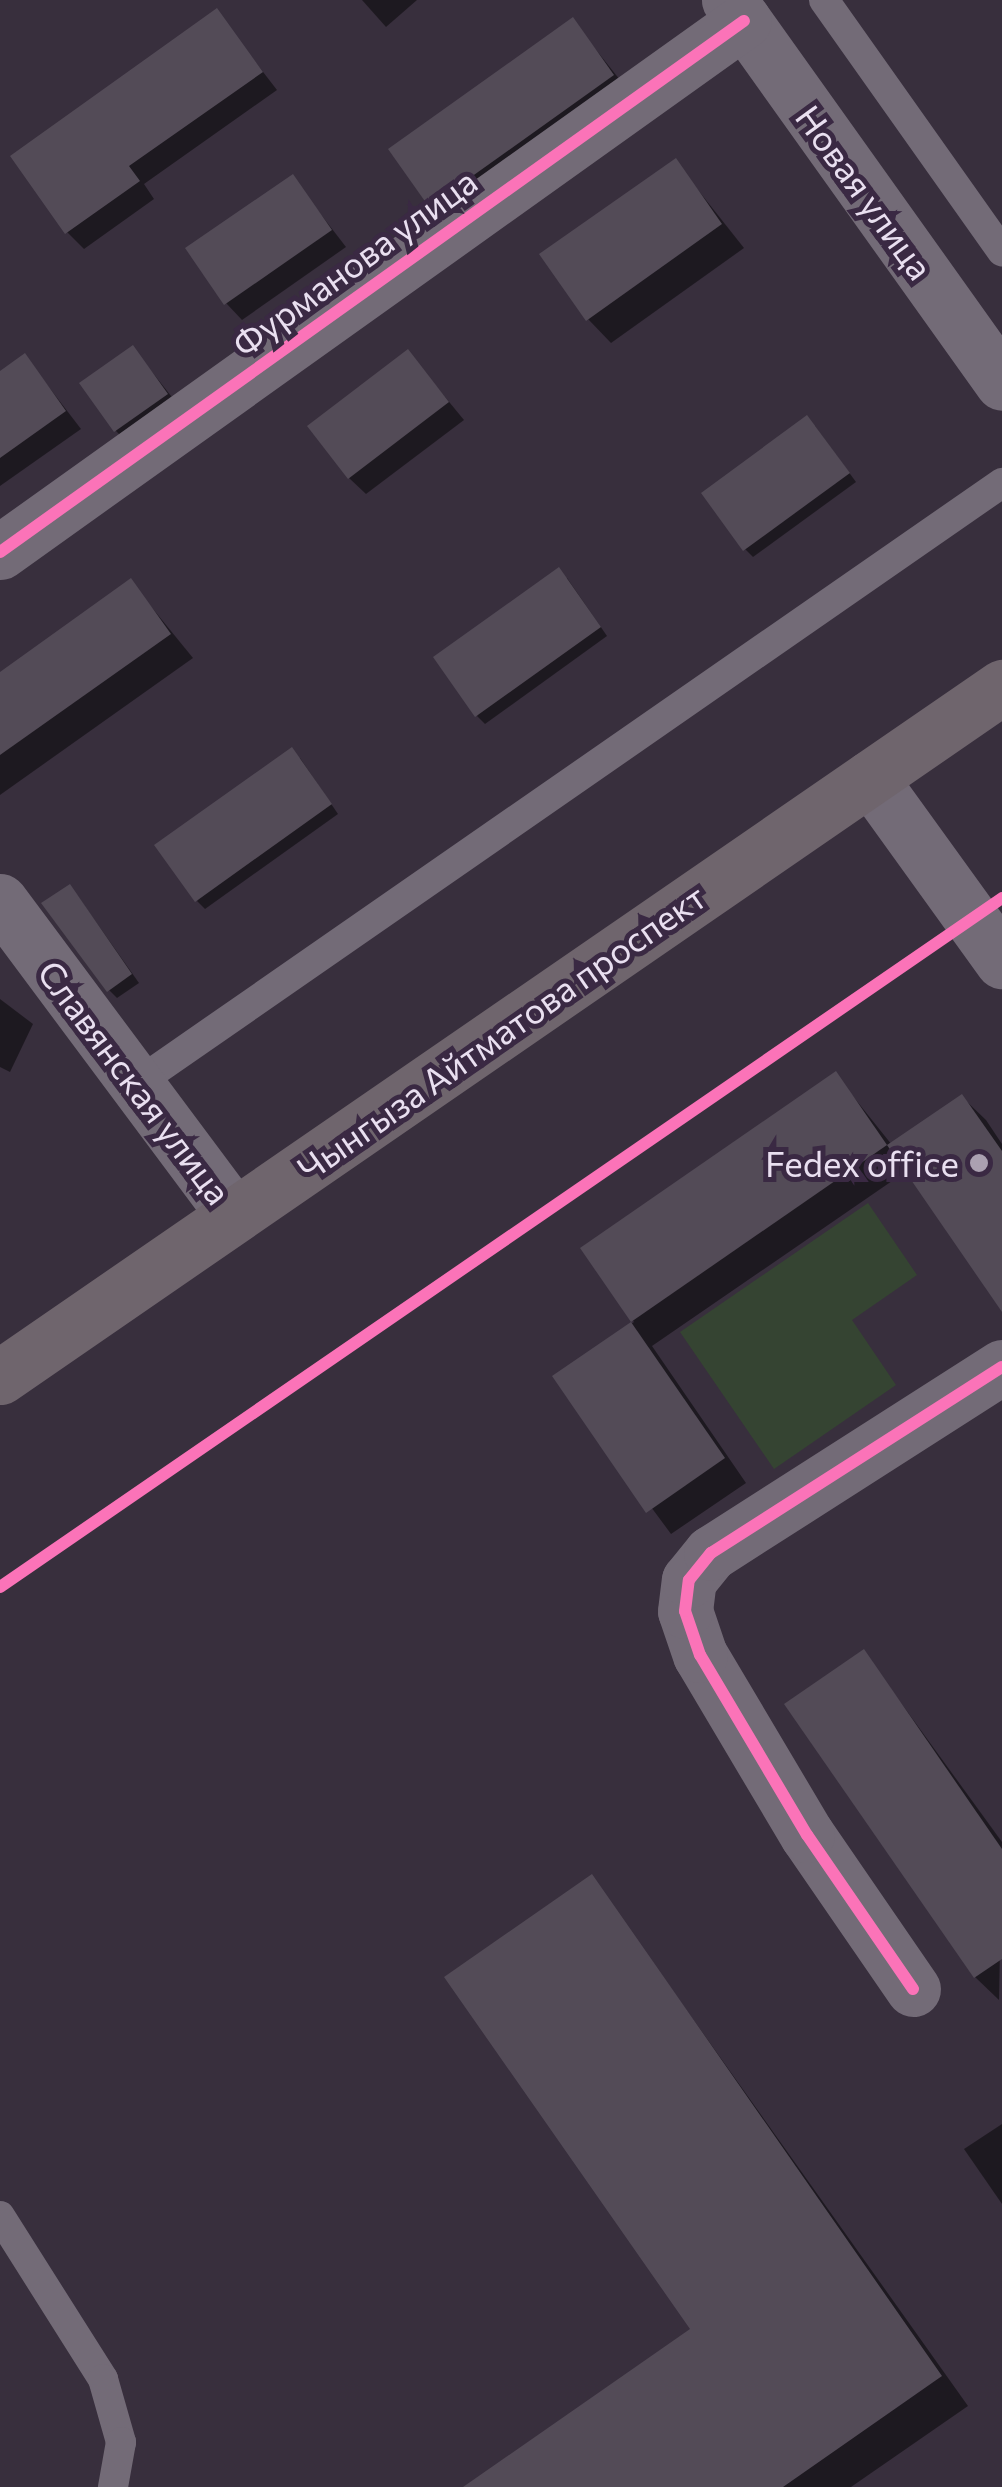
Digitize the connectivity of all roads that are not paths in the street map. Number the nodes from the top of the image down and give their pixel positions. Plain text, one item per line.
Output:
1 (824, 0) edge
2 (736, 11) edge
3 (1002, 252) edge
4 (1002, 383) edge
5 (1002, 483) edge
6 (0, 552) edge
7 (1002, 687) edge
8 (870, 778) junction
9 (0, 901) edge
10 (1002, 961) edge
11 (133, 1086) junction
12 (234, 1215) junction
13 (1002, 1367) edge
14 (0, 1377) edge
15 (914, 1989) dead end
16 (0, 2216) edge
17 (113, 2487) edge

1 - 3 lane
2 - 4 street, Новая улица
2 - 6 street, Фурманова улица
5 - 11 lane
7 - 8 main road, Чынгыза Айтматова проспект
8 - 10 street
8 - 12 main road, Чынгыза Айтматова проспект
9 - 11 street, Славянская улица
11 - 12 street, Славянская улица
12 - 14 main road, Чынгыза Айтматова проспект
13 - 15 street
16 - 17 lane

